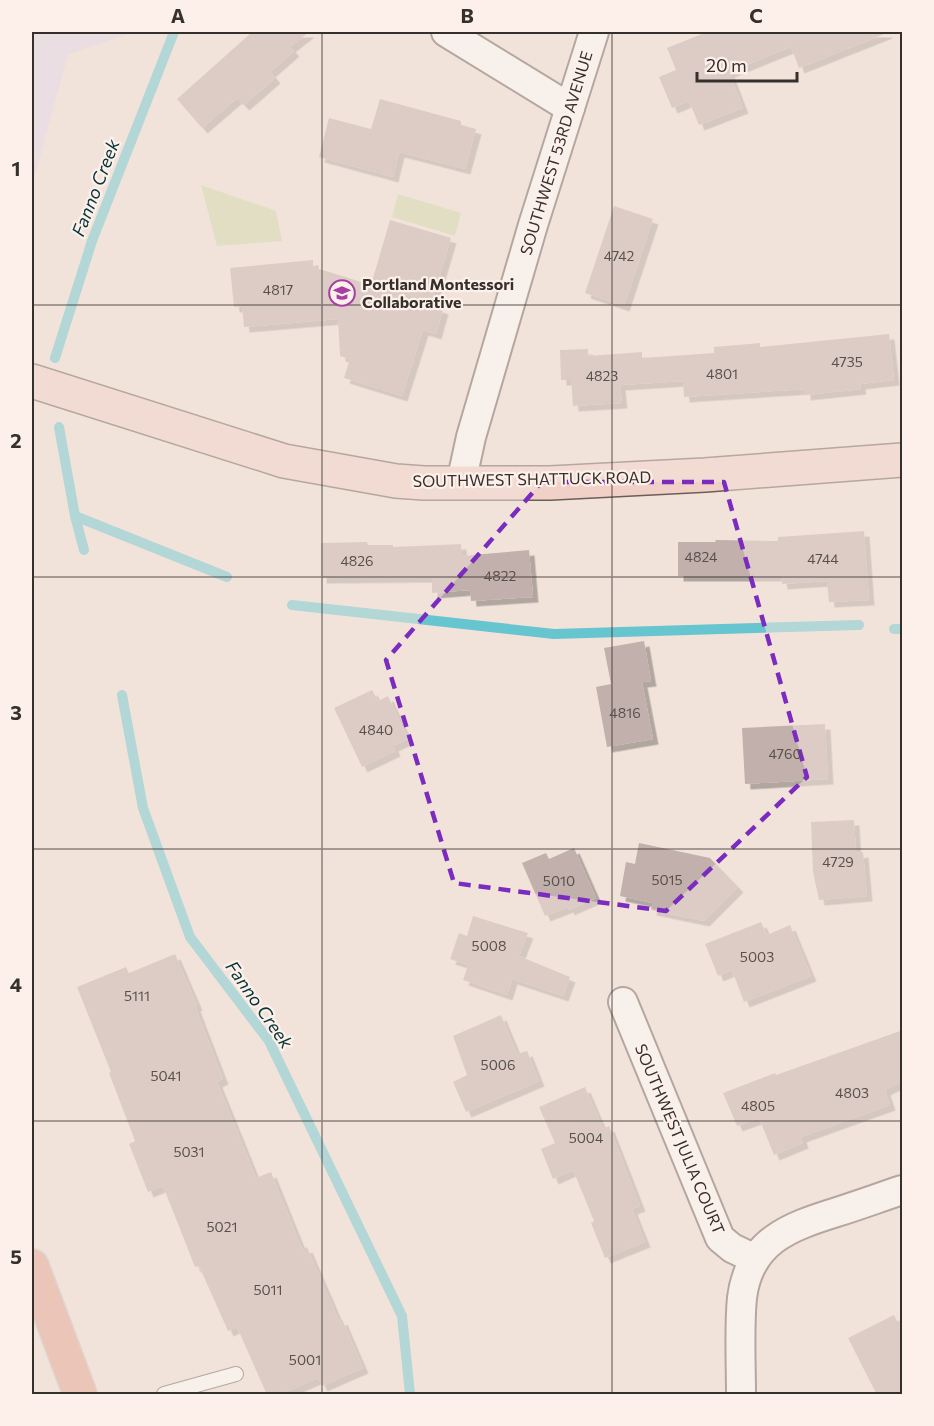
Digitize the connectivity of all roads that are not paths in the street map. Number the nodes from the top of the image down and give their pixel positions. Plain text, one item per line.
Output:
1 (446, 32) edge
2 (594, 32) edge
3 (570, 108) junction
4 (32, 381) edge
5 (903, 460) edge
6 (461, 483) junction
7 (623, 1002) dead end
8 (903, 1190) edge
9 (755, 1259) junction
10 (32, 1266) edge
11 (236, 1374) dead end
12 (80, 1395) edge
13 (164, 1395) edge
14 (741, 1395) edge

1 - 3 street
2 - 3 street, SOUTHWEST 53RD AVENUE
3 - 6 street, SOUTHWEST 53RD AVENUE
4 - 6 street, SOUTHWEST SHATTUCK ROAD
5 - 6 street, SOUTHWEST SHATTUCK ROAD
7 - 9 street, SOUTHWEST JULIA COURT
8 - 9 street
9 - 14 street
10 - 12 main road
11 - 13 lane

